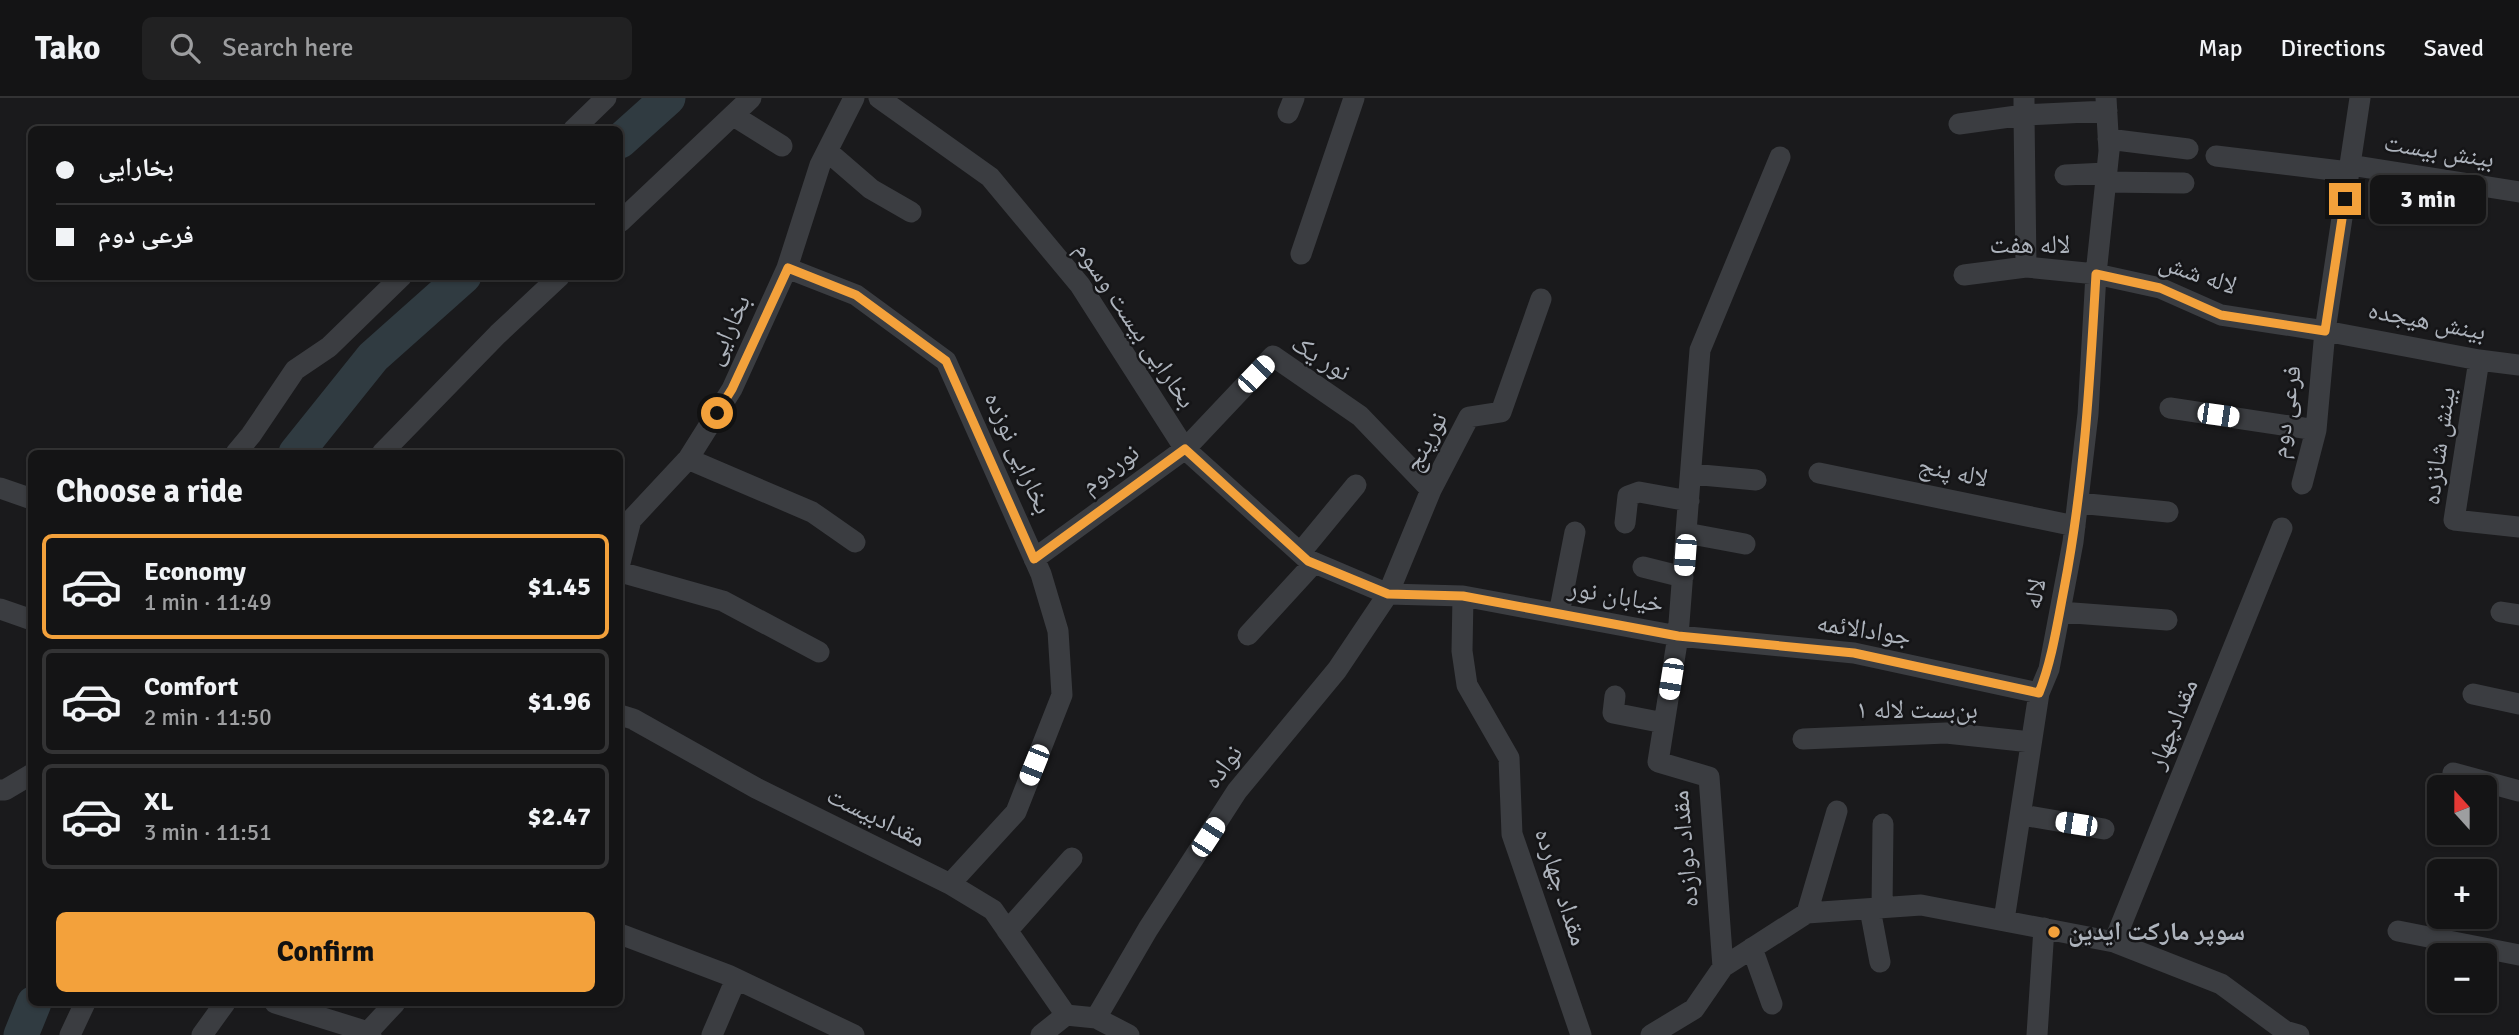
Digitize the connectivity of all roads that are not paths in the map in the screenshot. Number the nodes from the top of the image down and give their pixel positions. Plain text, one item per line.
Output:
1 (606, 98) edge
2 (751, 98) edge
3 (854, 98) edge
4 (879, 98) edge
5 (1354, 98) edge
6 (2360, 98) edge
7 (2107, 105) edge
8 (2024, 107) edge
9 (734, 116) junction
10 (1958, 124) dead end
11 (577, 126) edge
12 (2108, 139) junction
13 (782, 146) dead end
14 (2188, 149) dead end
15 (827, 151) junction
16 (2216, 156) dead end
17 (1780, 157) dead end
18 (2350, 169) junction
19 (2065, 175) dead end
20 (2106, 177) junction
21 (2184, 183) dead end
22 (2519, 192) edge
23 (911, 212) dead end
24 (623, 219) edge
25 (1301, 254) dead end
26 (2026, 267) junction
27 (788, 268) junction
28 (2096, 274) junction
29 (1964, 275) dead end
30 (398, 280) edge
31 (556, 280) edge
32 (1541, 299) dead end
33 (2325, 331) junction
34 (2479, 360) junction
35 (2519, 365) edge
36 (2169, 408) dead end
37 (2316, 430) junction
38 (1185, 449) junction
39 (238, 450) edge
40 (386, 450) edge
41 (688, 459) junction
42 (1819, 473) dead end
43 (1691, 474) junction
44 (1756, 480) dead end
45 (2302, 484) dead end
46 (1356, 485) dead end
47 (0, 488) edge
48 (1431, 491) junction
49 (28, 498) edge
50 (1689, 501) junction
51 (2078, 503) junction
52 (2168, 512) dead end
53 (1625, 523) dead end
54 (2075, 526) junction
55 (2519, 527) edge
56 (2282, 528) dead end
57 (1575, 532) dead end
58 (1686, 533) junction
59 (855, 542) dead end
60 (1745, 544) dead end
61 (623, 552) edge
62 (1307, 558) junction
63 (1034, 559) junction
64 (1643, 567) dead end
65 (623, 573) edge
66 (1683, 578) junction
67 (1388, 594) junction
68 (1463, 596) junction
69 (0, 608) edge
70 (2060, 612) junction
71 (1559, 614) junction
72 (28, 618) edge
73 (2167, 620) dead end
74 (1248, 635) dead end
75 (1678, 636) junction
76 (819, 652) dead end
77 (2039, 693) junction
78 (2473, 694) dead end
79 (1615, 696) dead end
80 (2519, 704) edge
81 (623, 716) edge
82 (1664, 723) junction
83 (1803, 740) dead end
84 (2031, 742) junction
85 (2453, 773) dead end
86 (28, 776) edge
87 (0, 790) edge
88 (2519, 791) edge
89 (1837, 811) dead end
90 (2022, 815) junction
91 (1883, 824) dead end
92 (2104, 829) dead end
93 (1072, 858) dead end
94 (950, 884) junction
95 (1876, 908) junction
96 (1807, 913) junction
97 (2004, 920) junction
98 (2044, 928) junction
99 (1007, 931) junction
100 (2398, 931) dead end
101 (623, 935) edge
102 (2114, 942) junction
103 (1752, 948) junction
104 (2519, 955) edge
105 (1880, 962) dead end
106 (1723, 967) junction
107 (732, 977) junction
108 (1772, 1004) dead end
109 (84, 1006) edge
110 (223, 1006) edge
111 (284, 1006) edge
112 (392, 1006) edge
113 (1066, 1015) junction
114 (1096, 1018) junction
115 (369, 1033) edge
116 (70, 1035) edge
117 (202, 1035) edge
118 (712, 1035) edge
119 (855, 1035) edge
120 (1041, 1035) edge
121 (1129, 1035) edge
122 (1581, 1035) edge
123 (1651, 1035) edge
124 (2036, 1035) edge
125 (2299, 1035) edge

1 - 11 street
2 - 9 street
3 - 15 street, بخارایی
4 - 38 street, بخارایی بیست وسوم
5 - 25 street
6 - 18 street, فرعی دوم
7 - 8 street
7 - 12 street, لاله
8 - 10 street
8 - 26 street
9 - 13 street
9 - 24 street
12 - 14 street
12 - 20 street, لاله
15 - 23 street
15 - 27 street, بخارایی
16 - 18 street, بینش بیست
17 - 43 street, خیابان نور
18 - 22 street, بینش بیست
18 - 33 street, فرعی دوم
19 - 20 street
20 - 21 street
20 - 28 street, لاله
26 - 28 street, لاله هفت
26 - 29 street, لاله هفت
27 - 41 street, بخارایی
27 - 63 street, بخارایی نوزده
28 - 33 street, لاله شش
28 - 51 street, لاله
30 - 39 street
31 - 40 street
32 - 48 street, نورپنج
33 - 34 street, بینش هیجده
33 - 37 street, فرعی دوم
34 - 35 street, بینش هیجده
34 - 55 street, بینش شانزده
36 - 37 street
37 - 45 street, فرعی دوم
38 - 48 street, نور یک
38 - 62 street, خیابان نور
38 - 63 street, نوردوم
41 - 59 street
41 - 61 street, بخارایی
42 - 54 street, لاله پنج
43 - 44 street
43 - 50 street, خیابان نور
46 - 62 street
47 - 49 street
48 - 67 street, نورپنج
50 - 53 street
50 - 58 street, خیابان نور
51 - 52 street
51 - 54 street, لاله
54 - 70 street, لاله
56 - 102 street, مقدادچهار
57 - 71 street
58 - 60 street
58 - 66 street, خیابان نور
62 - 67 street, خیابان نور
62 - 74 street
63 - 94 street, بخارایی نوزده
64 - 66 street
65 - 76 street
66 - 75 street, خیابان نور
67 - 68 street, خیابان نور
67 - 114 street, نواده
68 - 71 street, خیابان نور
68 - 122 street, مقداد چهارده
69 - 72 street
70 - 73 street
70 - 77 street, لاله
71 - 75 street, خیابان نور
75 - 77 street, جوادالائمه
75 - 82 street
77 - 84 street, لاله
78 - 80 street
79 - 82 street
81 - 94 street, مقدادبیست
82 - 106 street, مقداد دوازده
83 - 84 street, بن‌بست لاله ۱
84 - 90 street, لاله
85 - 88 street
86 - 87 street
89 - 96 street
90 - 92 street
90 - 97 street, لاله
91 - 95 street
93 - 99 street
94 - 99 street, مقدادبیست
95 - 96 street
95 - 97 street
95 - 105 street
96 - 103 street
97 - 98 street
98 - 102 street
98 - 124 street
99 - 113 street, مقدادبیست
100 - 104 street
101 - 107 street
102 - 125 street
103 - 106 street
103 - 108 street
106 - 123 street
107 - 118 street
107 - 119 street
109 - 116 street
110 - 117 street
111 - 115 street
112 - 115 street
113 - 114 street
113 - 120 street
114 - 121 street

